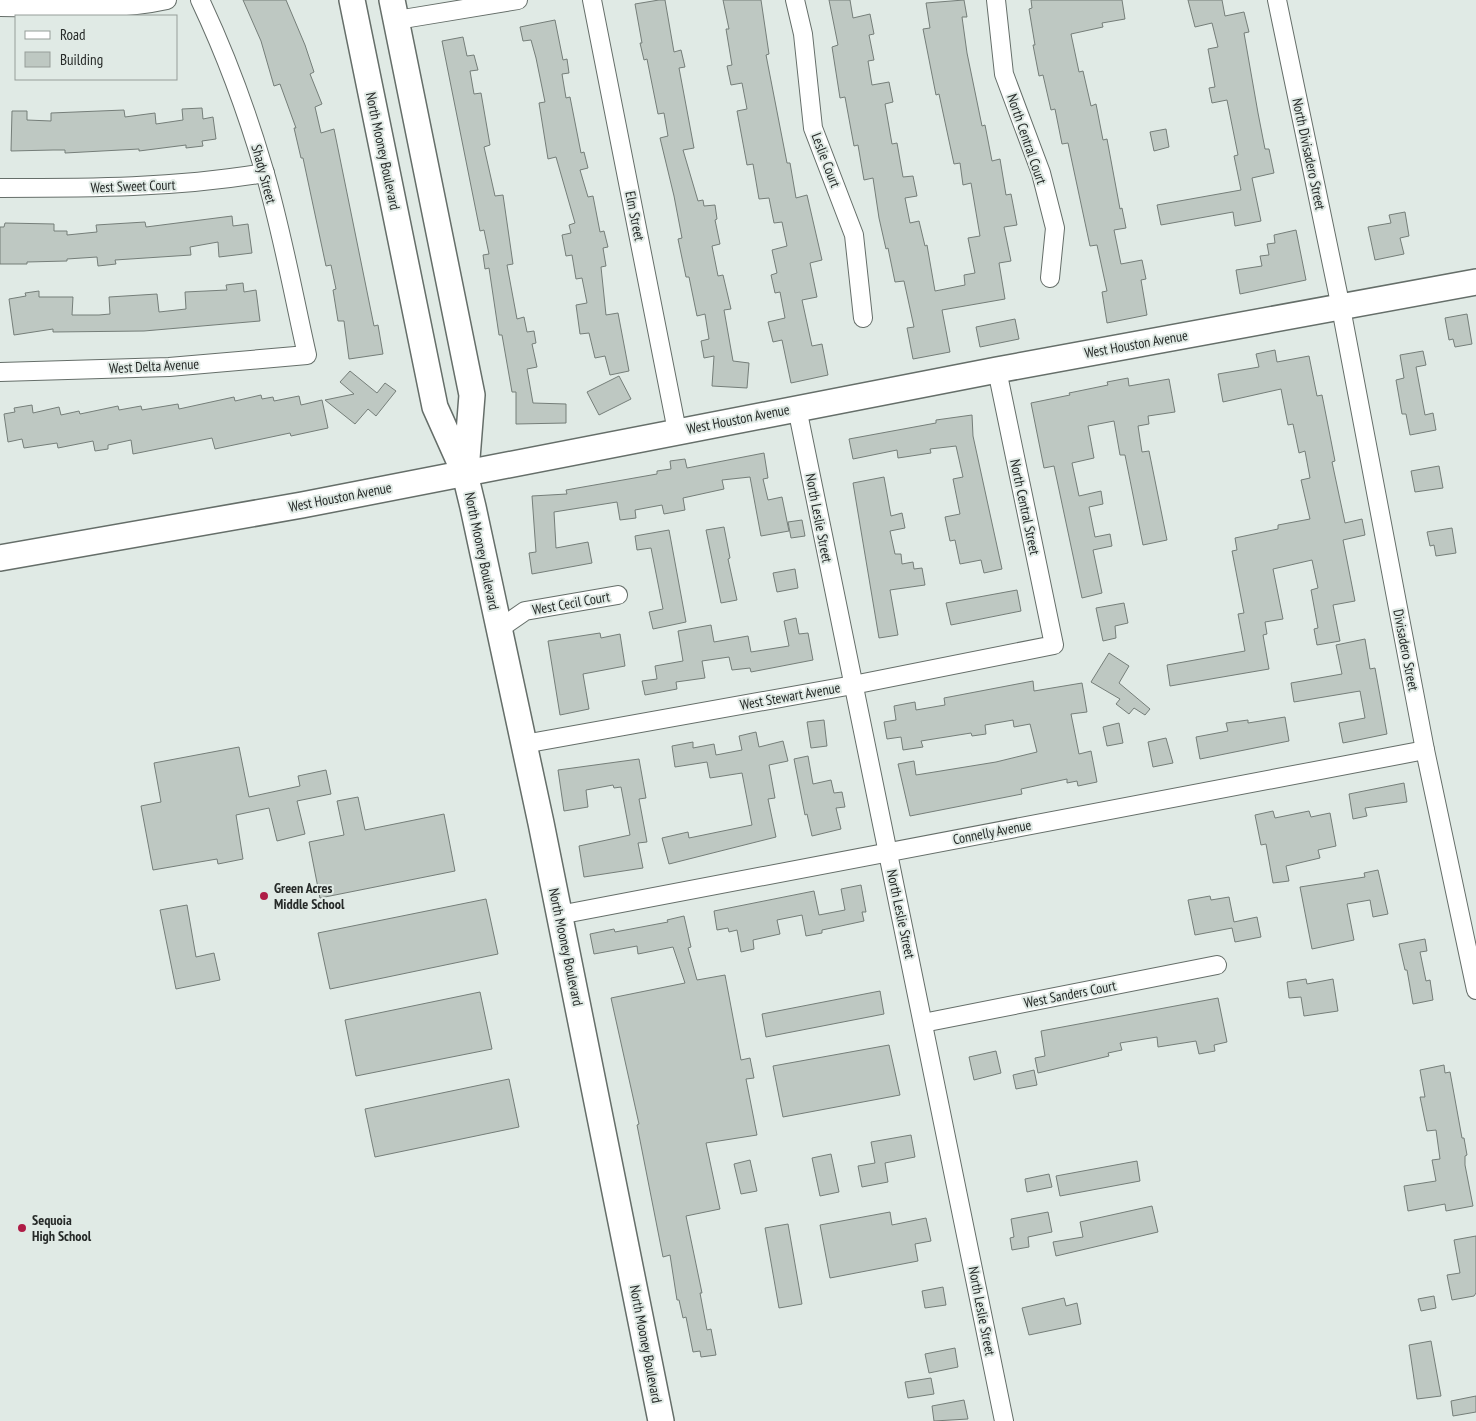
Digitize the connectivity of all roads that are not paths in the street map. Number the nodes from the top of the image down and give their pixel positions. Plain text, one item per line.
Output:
1 (167, 0) edge
2 (200, 0) edge
3 (352, 0) edge
4 (518, 0) edge
5 (592, 0) edge
6 (795, 0) edge
7 (996, 0) edge
8 (1277, 0) edge
9 (0, 6) edge
10 (394, 10) edge
11 (265, 173) junction
12 (0, 188) edge
13 (1050, 278) dead end
14 (1476, 282) edge
15 (1341, 308) junction
16 (863, 318) dead end
17 (307, 355) joint
18 (996, 370) junction
19 (0, 372) edge
20 (797, 408) junction
21 (677, 431) junction
22 (466, 474) junction
23 (0, 558) edge
24 (618, 595) dead end
25 (499, 629) junction
26 (1054, 645) joint
27 (853, 685) junction
28 (524, 744) junction
29 (1425, 750) junction
30 (888, 851) junction
31 (559, 915) junction
32 (1217, 965) dead end
33 (1476, 990) edge
34 (923, 1023) junction
35 (661, 1421) edge
36 (1004, 1421) edge

1 - 9 street
2 - 11 street, Shady Street
3 - 22 street, North Mooney Boulevard
4 - 10 street
5 - 21 street, Elm Street
6 - 16 street, Leslie Court
7 - 13 street, North Central Court
8 - 15 street, North Divisadero Street
10 - 22 street, North Mooney Boulevard
11 - 12 street, West Sweet Court
11 - 17 street, Shady Street
14 - 15 street, West Houston Avenue
15 - 18 street, West Houston Avenue
15 - 29 street, Divisadero Street
17 - 19 street, West Delta Avenue
18 - 20 street, West Houston Avenue
18 - 26 street, North Central Street
20 - 21 street, West Houston Avenue
20 - 27 street, North Leslie Street
21 - 22 street, West Houston Avenue
22 - 23 street, West Houston Avenue
22 - 25 street, North Mooney Boulevard
24 - 25 street, West Cecil Court
25 - 28 street, North Mooney Boulevard
26 - 27 street, West Stewart Avenue
27 - 28 street, West Stewart Avenue
27 - 30 street, North Leslie Street
28 - 31 street, North Mooney Boulevard
29 - 30 street, Connelly Avenue
29 - 33 street, Divisadero Street
30 - 31 street, Connelly Avenue
30 - 34 street, North Leslie Street
31 - 35 street, North Mooney Boulevard
32 - 34 street, West Sanders Court
34 - 36 street, North Leslie Street

